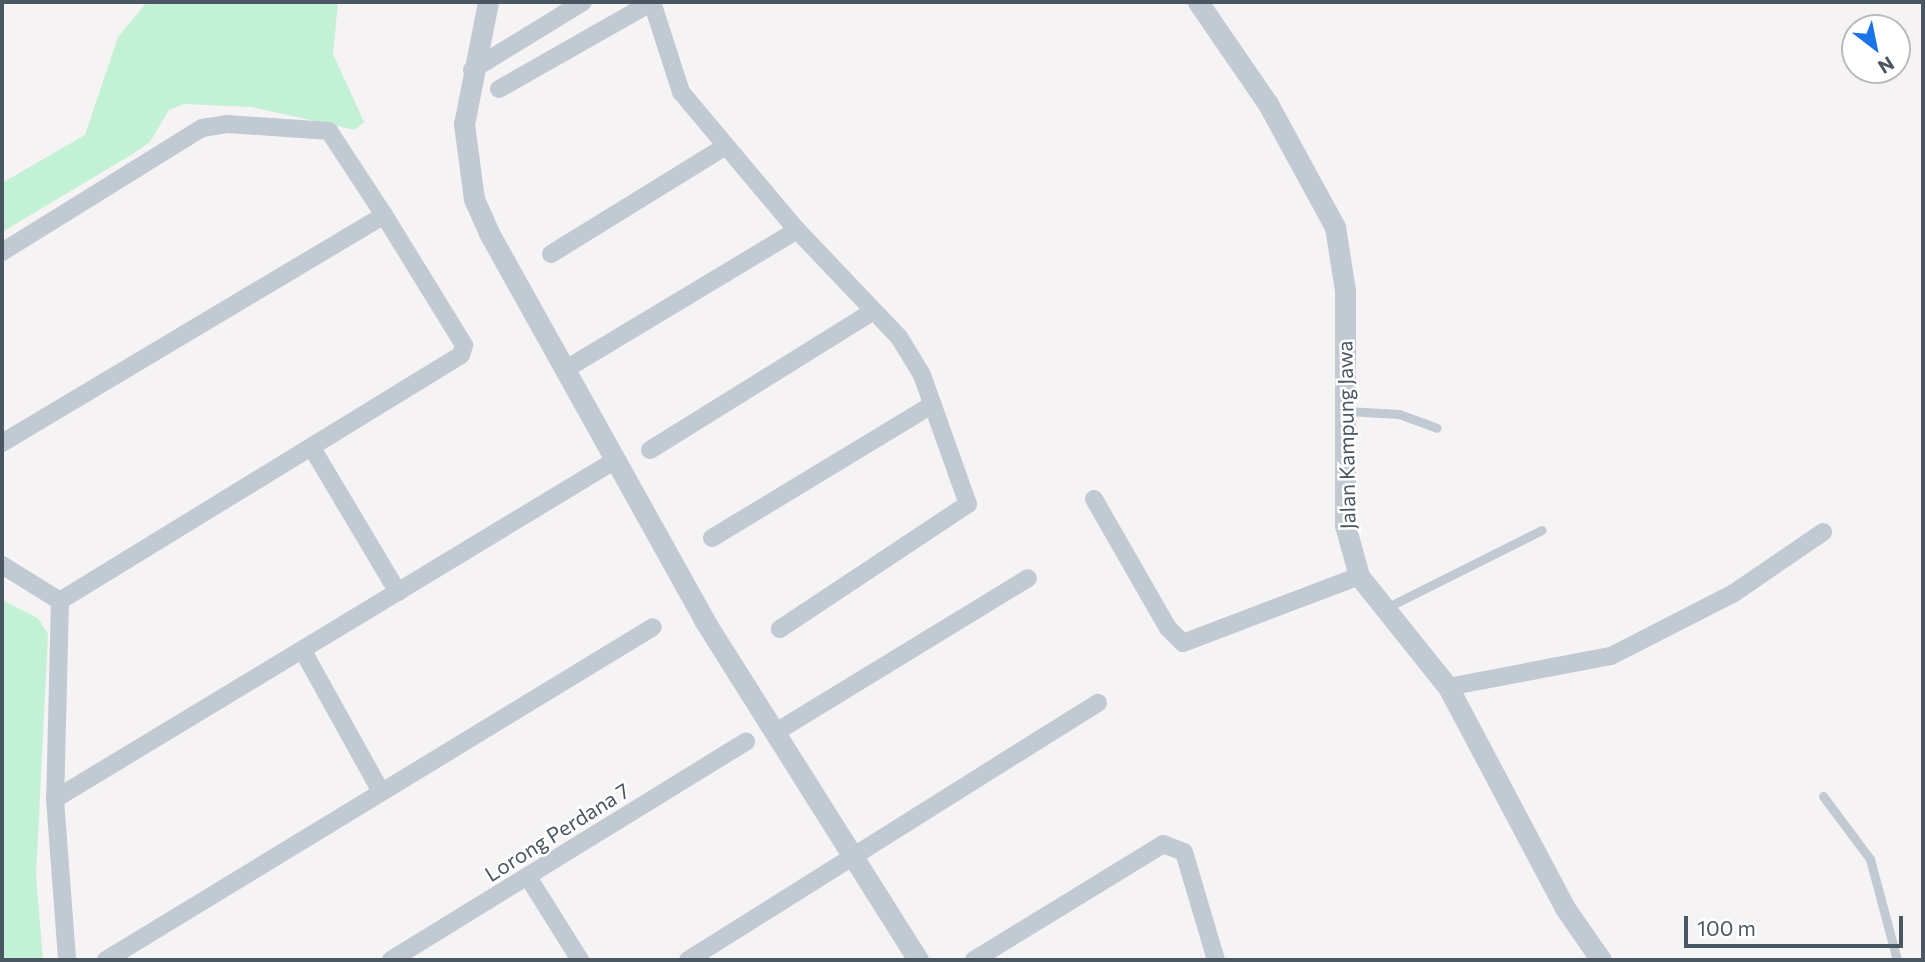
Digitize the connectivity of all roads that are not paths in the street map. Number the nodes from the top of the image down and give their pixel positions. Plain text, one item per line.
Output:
1 (488, 2) edge
2 (583, 2) edge
3 (652, 2) edge
4 (1198, 2) edge
5 (472, 69) junction
6 (499, 89) dead end
7 (724, 147) junction
8 (384, 215) junction
9 (797, 230) junction
10 (2, 252) edge
11 (551, 254) dead end
12 (873, 311) junction
13 (566, 369) junction
14 (933, 404) junction
15 (1345, 411) junction
16 (1437, 428) dead end
17 (2, 443) edge
18 (312, 448) junction
19 (650, 450) dead end
20 (614, 461) junction
21 (1094, 499) dead end
22 (1542, 530) dead end
23 (1823, 532) dead end
24 (712, 538) dead end
25 (2, 565) edge
26 (1359, 576) junction
27 (1028, 578) dead end
28 (398, 592) junction
29 (60, 601) junction
30 (1385, 609) junction
31 (653, 627) dead end
32 (780, 629) dead end
33 (303, 651) junction
34 (1448, 687) junction
35 (1098, 703) dead end
36 (776, 732) junction
37 (746, 742) dead end
38 (381, 792) junction
39 (1823, 796) dead end
40 (55, 799) junction
41 (854, 856) junction
42 (528, 877) junction
43 (67, 960) edge
44 (106, 960) edge
45 (391, 960) edge
46 (580, 960) edge
47 (688, 960) edge
48 (918, 960) edge
49 (975, 960) edge
50 (1216, 960) edge
51 (1601, 960) edge
52 (1896, 960) edge

1 - 5 street
2 - 5 street
3 - 6 street
3 - 7 street
4 - 15 street, Jalan Kampung Jawa
5 - 13 street
7 - 9 street
7 - 11 street
8 - 10 street
8 - 17 street
8 - 18 street
9 - 12 street
9 - 13 street
12 - 14 street
12 - 19 street
13 - 20 street
14 - 24 street
14 - 32 street
15 - 16 lane
15 - 26 street, Jalan Kampung Jawa
18 - 28 street
18 - 29 street
20 - 28 street
20 - 36 street
21 - 26 street
22 - 30 lane
23 - 34 street
25 - 29 street
26 - 30 street, Jalan Kampung Jawa
27 - 36 street
28 - 33 street
29 - 40 street
30 - 34 street, Jalan Kampung Jawa
31 - 38 street
33 - 38 street
33 - 40 street
34 - 51 street, Jalan Kampung Jawa
35 - 41 street
36 - 41 street
37 - 42 street, Lorong Perdana 7
38 - 44 street
39 - 52 lane
40 - 43 street
41 - 47 street
41 - 48 street
42 - 45 street, Lorong Perdana 7
42 - 46 street
49 - 50 street

